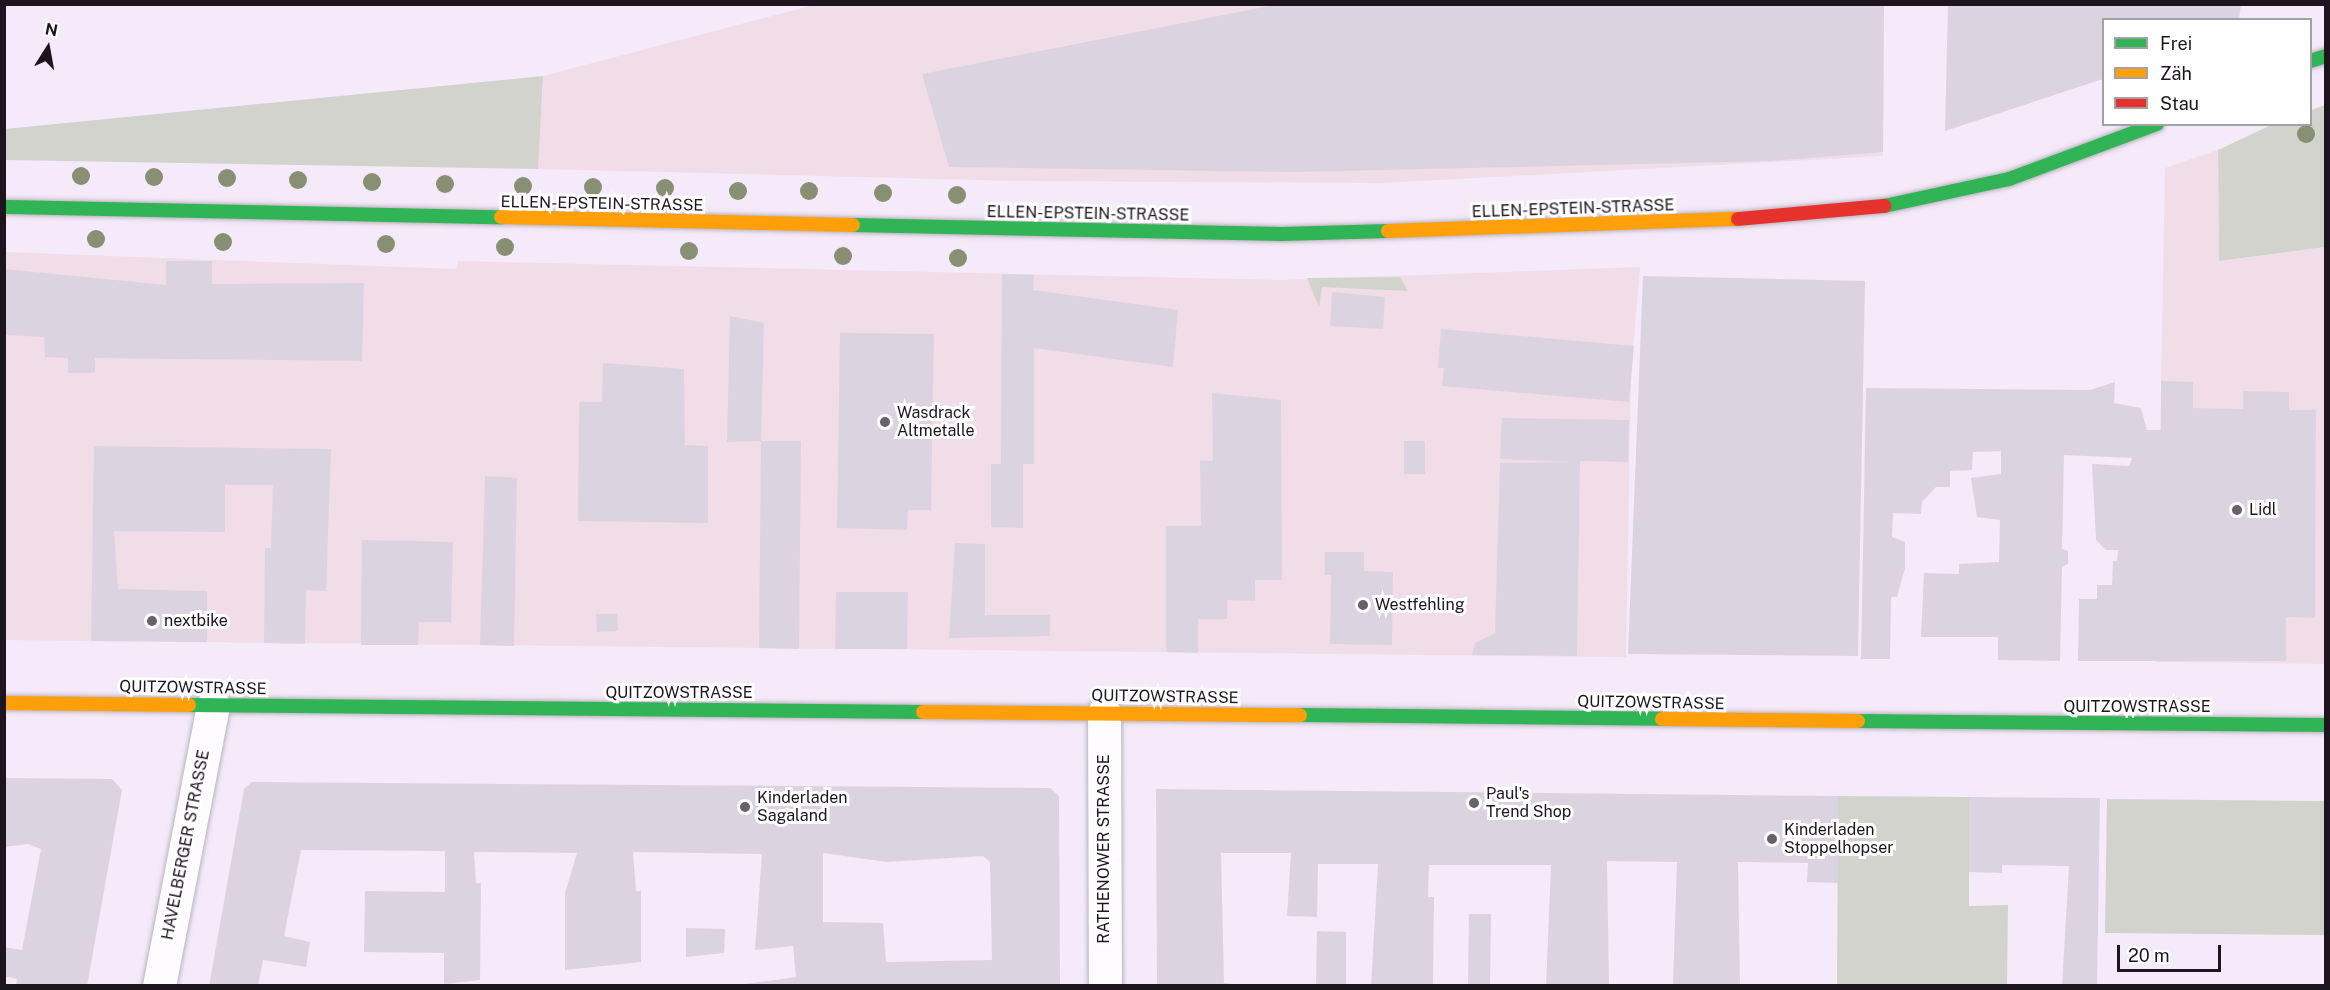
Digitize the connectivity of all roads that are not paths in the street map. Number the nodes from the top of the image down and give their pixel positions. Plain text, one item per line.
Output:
1 (2152, 126) edge
2 (4, 207) edge
3 (4, 703) edge
4 (213, 705) junction
5 (1104, 713) junction
6 (2325, 725) edge
7 (159, 986) edge
8 (1104, 986) edge

1 - 2 street, ELLEN-EPSTEIN-STRASSE
3 - 4 street, QUITZOWSTRASSE
4 - 5 street, QUITZOWSTRASSE
4 - 7 street, HAVELBERGER STRASSE
5 - 6 street, QUITZOWSTRASSE
5 - 8 street, RATHENOWER STRASSE

